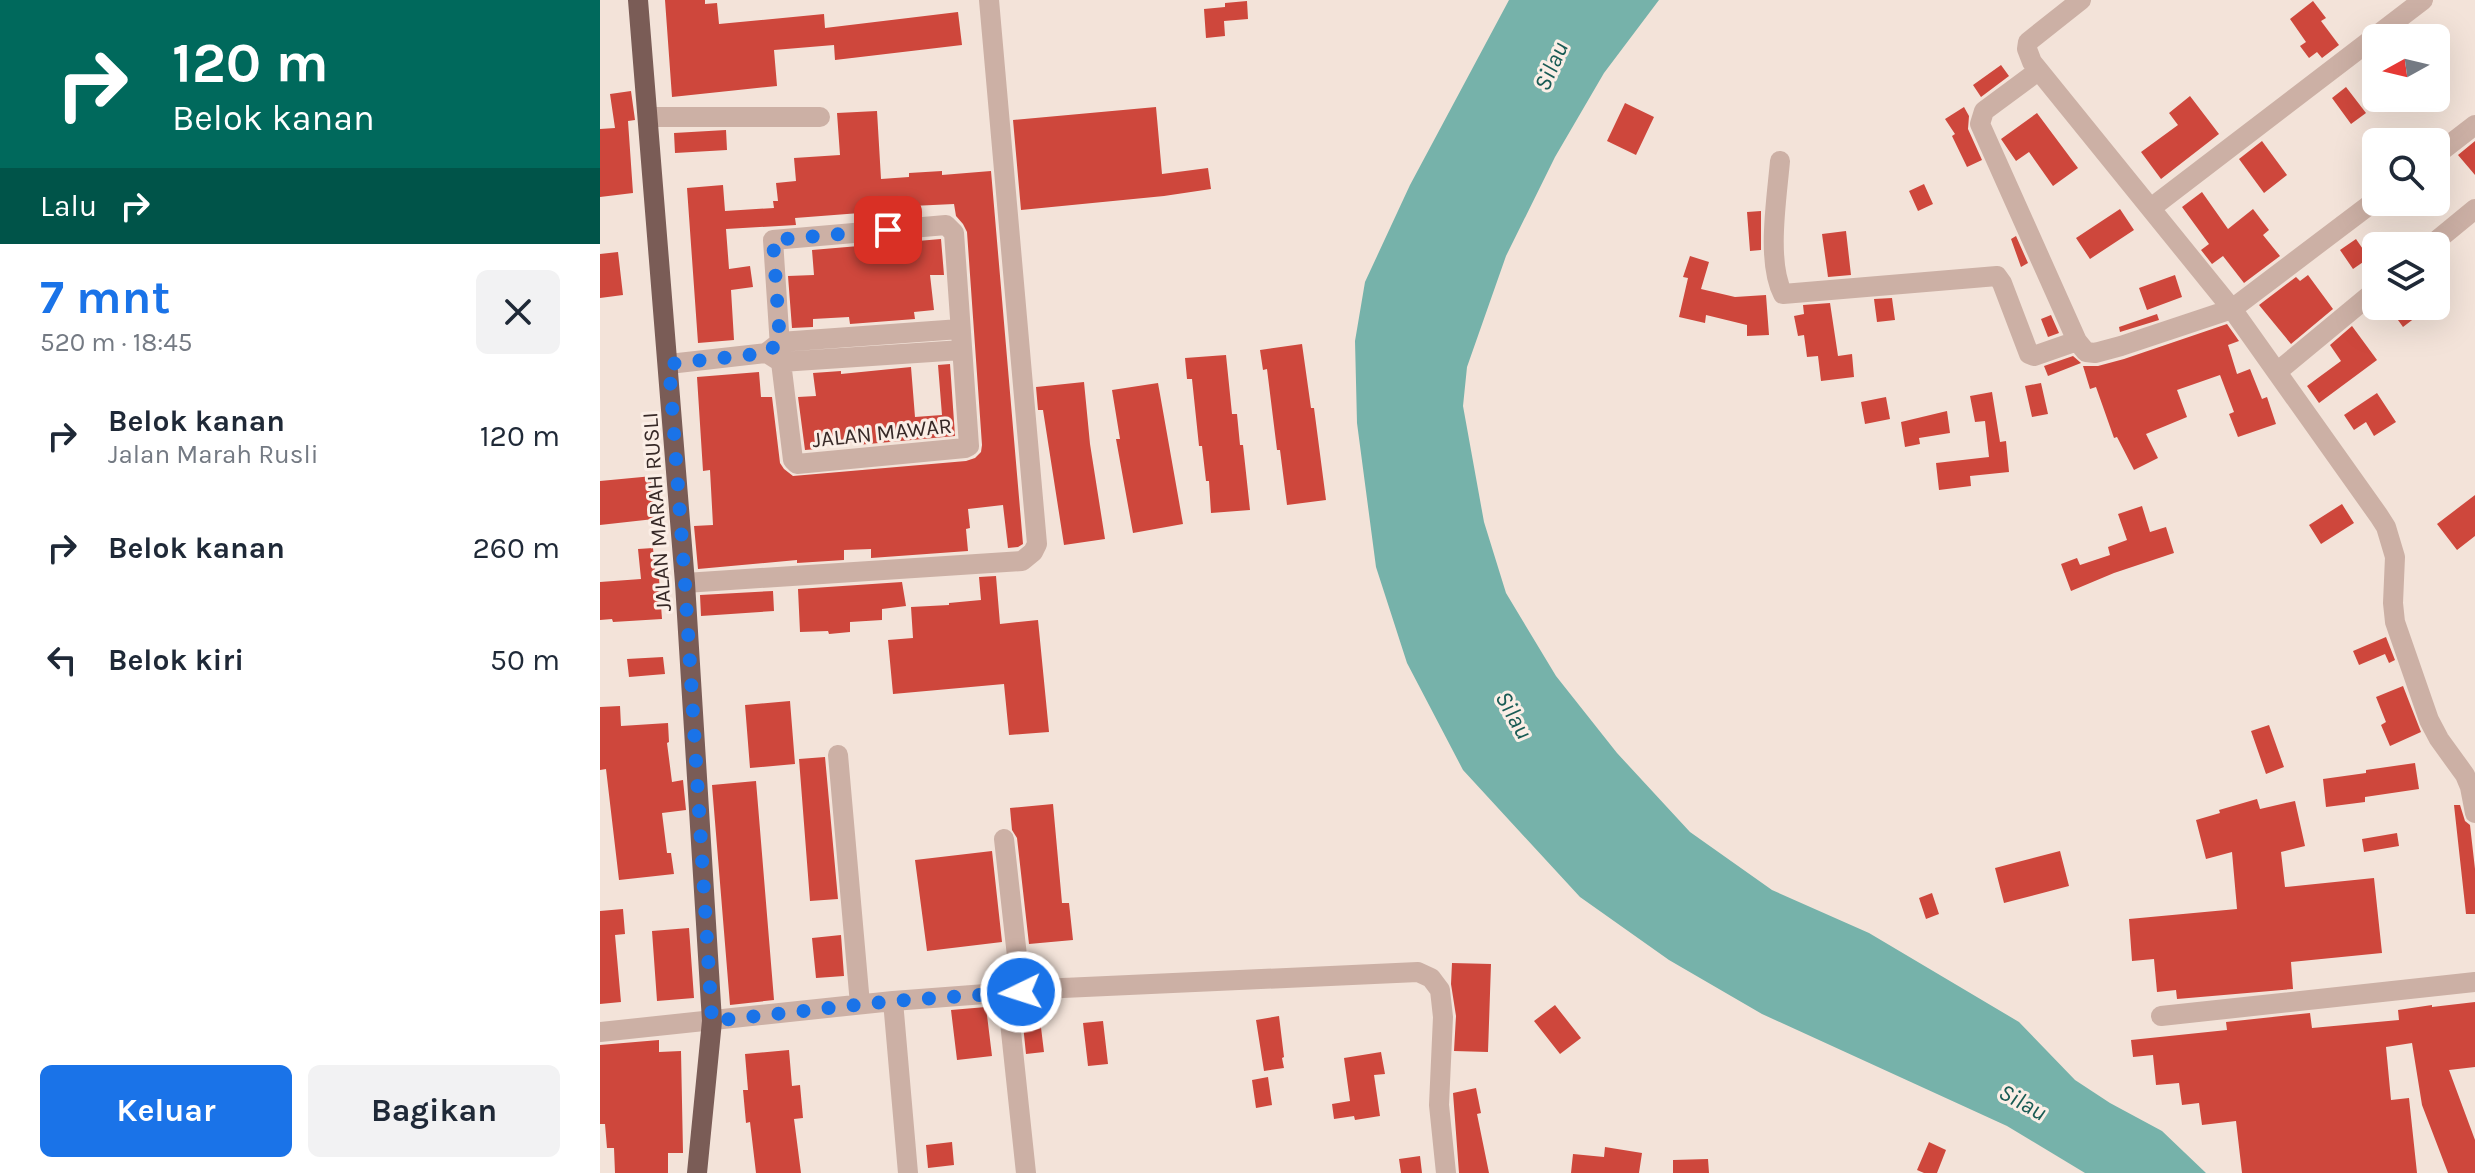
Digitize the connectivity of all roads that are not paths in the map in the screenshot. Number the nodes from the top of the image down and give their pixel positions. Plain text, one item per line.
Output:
1 (638, 0) edge
2 (989, 0) edge
3 (2081, 0) edge
4 (2423, 0) edge
5 (2038, 71) junction
6 (649, 117) junction
7 (820, 117) dead end
8 (2475, 125) edge
9 (2450, 144) edge
10 (1780, 161) dead end
11 (2151, 208) junction
12 (2475, 209) edge
13 (2362, 211) edge
14 (2447, 232) edge
15 (2362, 302) edge
16 (2232, 309) junction
17 (960, 329) junction
18 (2077, 341) junction
19 (962, 350) junction
20 (776, 352) junction
21 (669, 364) junction
22 (2277, 372) junction
23 (685, 583) junction
24 (838, 755) dead end
25 (2475, 813) edge
26 (1004, 839) dead end
27 (2475, 982) edge
28 (1014, 993) junction
29 (893, 1001) junction
30 (860, 1004) junction
31 (2161, 1016) dead end
32 (712, 1021) junction
33 (600, 1032) edge
34 (697, 1173) edge
35 (908, 1173) edge
36 (1026, 1173) edge
37 (1446, 1173) edge

1 - 6 main road, JALAN MARAH RUSLI
2 - 23 street
3 - 5 street
4 - 11 street
5 - 11 street
5 - 18 street
6 - 7 street
6 - 21 main road, JALAN MARAH RUSLI
8 - 9 street
10 - 18 street
11 - 16 street
12 - 14 street
13 - 16 street
15 - 22 street
16 - 18 street
16 - 22 street
17 - 19 street
17 - 20 street
17 - 20 street
19 - 20 street
19 - 20 street, JALAN MAWAR
20 - 21 street
21 - 23 main road, JALAN MARAH RUSLI
22 - 25 street
23 - 32 main road, JALAN MARAH RUSLI
24 - 30 street
26 - 28 street
27 - 31 street
28 - 29 street
28 - 36 street
28 - 37 street
29 - 30 street
29 - 35 street
30 - 32 street
32 - 33 street
32 - 34 main road, JALAN MARAH RUSLI

